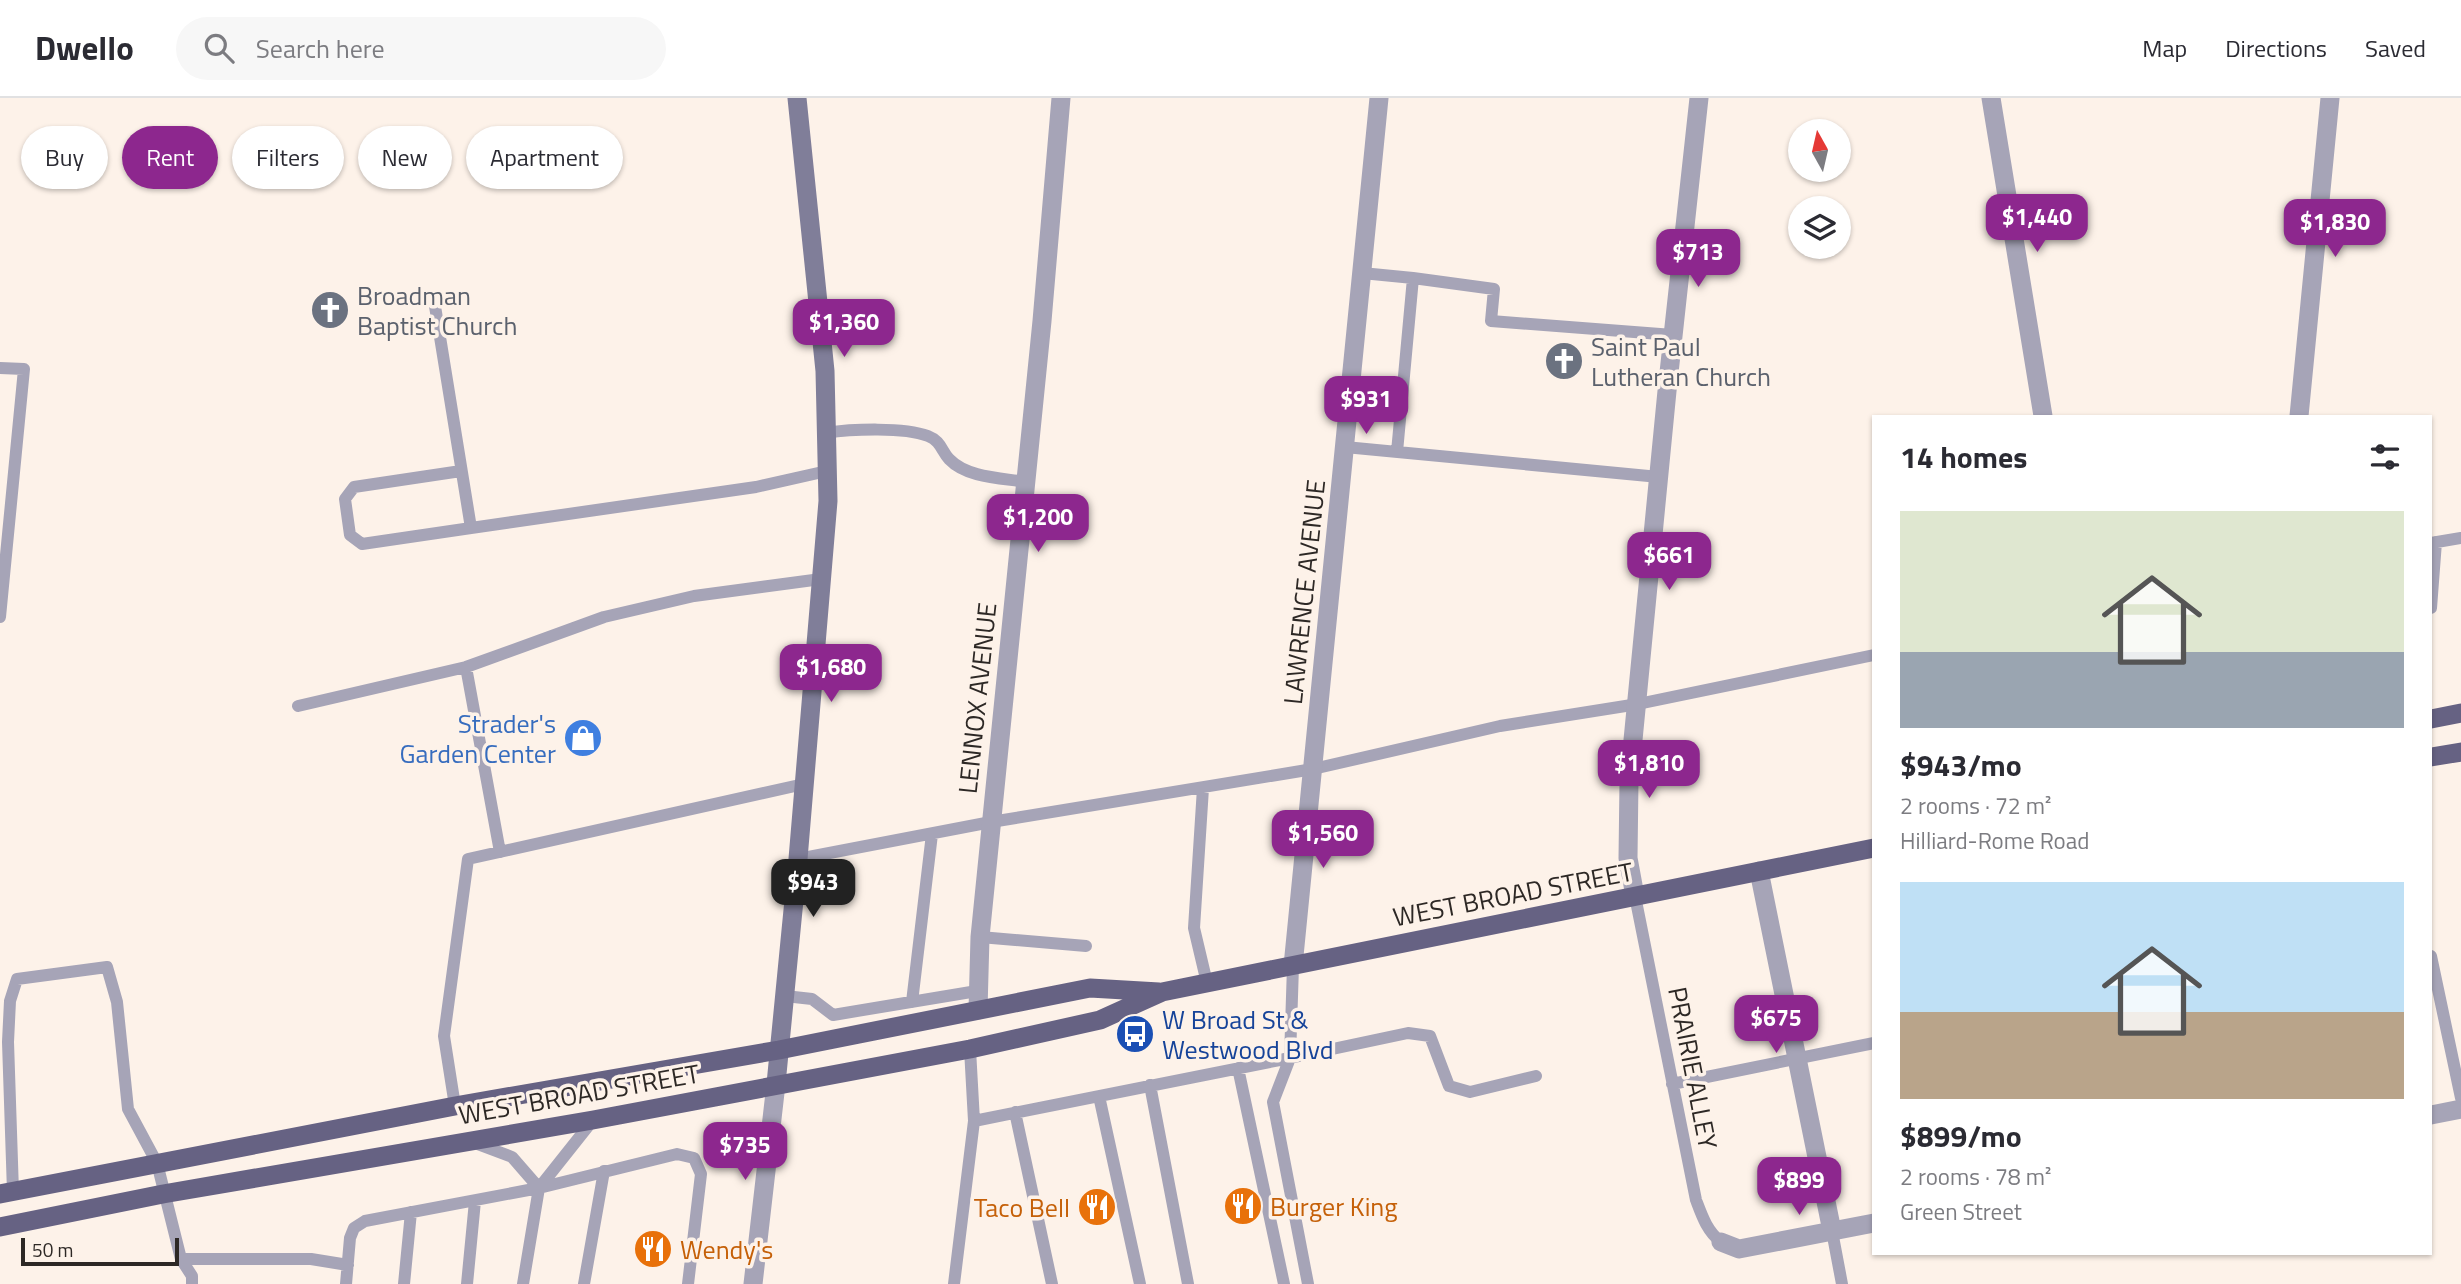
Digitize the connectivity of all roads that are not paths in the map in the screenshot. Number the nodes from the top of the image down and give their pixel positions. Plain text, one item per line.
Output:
1 (797, 98) edge
2 (1061, 98) edge
3 (1379, 98) edge
4 (1699, 98) edge
5 (1991, 98) edge
6 (2330, 98) edge
7 (1362, 273) junction
8 (1413, 278) junction
9 (434, 300) dead end
10 (1673, 335) junction
11 (0, 368) edge
12 (2043, 415) edge
13 (2299, 415) edge
14 (826, 433) junction
15 (1345, 447) junction
16 (1397, 452) junction
17 (461, 471) junction
18 (827, 471) junction
19 (1659, 477) junction
20 (1026, 482) junction
21 (471, 528) junction
22 (2461, 538) edge
23 (2433, 543) edge
24 (2432, 576) edge
25 (821, 579) junction
26 (0, 617) edge
27 (1872, 655) edge
28 (466, 667) junction
29 (1638, 704) junction
30 (298, 706) dead end
31 (2461, 713) edge
32 (2432, 719) edge
33 (2461, 752) edge
34 (2432, 757) edge
35 (1313, 769) junction
36 (804, 784) junction
37 (1203, 788) junction
38 (991, 822) junction
39 (932, 834) junction
40 (1872, 848) edge
41 (499, 852) junction
42 (798, 859) junction
43 (1759, 871) junction
44 (1636, 896) junction
45 (980, 937) junction
46 (1086, 946) dead end
47 (2432, 961) edge
48 (1293, 966) junction
49 (1208, 983) junction
50 (1162, 992) junction
51 (785, 996) junction
52 (977, 1000) junction
53 (912, 1002) junction
54 (1872, 1043) edge
55 (970, 1049) junction
56 (779, 1050) junction
57 (1797, 1057) junction
58 (1290, 1058) junction
59 (1238, 1068) junction
60 (1536, 1076) dead end
61 (776, 1084) junction
62 (1672, 1084) junction
63 (1150, 1085) junction
64 (1099, 1096) junction
65 (2461, 1098) edge
66 (455, 1106) junction
67 (2461, 1109) edge
68 (1015, 1112) junction
69 (2432, 1115) edge
70 (593, 1120) junction
71 (974, 1121) junction
72 (469, 1141) junction
73 (157, 1163) junction
74 (604, 1171) junction
75 (539, 1188) junction
76 (6, 1193) edge
77 (163, 1194) junction
78 (475, 1200) junction
79 (411, 1212) junction
80 (1872, 1223) edge
81 (0, 1227) edge
82 (1832, 1231) junction
83 (1721, 1242) joint
84 (181, 1259) junction
85 (348, 1265) junction
86 (192, 1284) edge
87 (346, 1284) edge
88 (404, 1284) edge
89 (467, 1284) edge
90 (523, 1284) edge
91 (584, 1284) edge
92 (688, 1284) edge
93 (753, 1284) edge
94 (954, 1284) edge
95 (1052, 1284) edge
96 (1140, 1284) edge
97 (1188, 1284) edge
98 (1284, 1284) edge
99 (1308, 1284) edge
100 (1842, 1284) edge

1 - 14 main road
2 - 20 street, LENNOX AVENUE
3 - 7 street, LAWRENCE AVENUE
4 - 10 street
5 - 12 street
6 - 13 street
7 - 8 lane
7 - 15 street, LAWRENCE AVENUE
8 - 10 lane
8 - 16 lane
9 - 17 lane
10 - 19 street
11 - 26 lane
14 - 18 main road
14 - 20 lane
15 - 16 lane
15 - 35 street, LAWRENCE AVENUE
16 - 19 lane
17 - 21 lane
17 - 21 lane
18 - 21 lane
18 - 25 main road
19 - 29 street
20 - 38 street, LENNOX AVENUE
22 - 23 lane
23 - 24 lane
25 - 28 lane
25 - 36 main road
27 - 29 lane
28 - 30 lane
28 - 41 lane
29 - 35 lane
29 - 44 street
31 - 32 main road
33 - 34 main road
35 - 37 lane
35 - 48 street, LAWRENCE AVENUE
36 - 41 lane
36 - 42 main road
37 - 38 lane
37 - 49 lane
38 - 39 lane
38 - 45 street, LENNOX AVENUE
39 - 42 lane
39 - 53 lane
40 - 43 main road, WEST BROAD STREET
41 - 66 lane
42 - 51 main road
43 - 44 main road, WEST BROAD STREET
43 - 57 street
44 - 48 main road, WEST BROAD STREET
44 - 62 lane, PRAIRIE ALLEY
45 - 46 lane
45 - 52 street, LENNOX AVENUE
47 - 65 lane
48 - 49 main road, WEST BROAD STREET
48 - 58 lane
49 - 50 main road, WEST BROAD STREET
50 - 52 main road, WEST BROAD STREET
50 - 55 main road, WEST BROAD STREET
51 - 53 lane
51 - 56 main road
52 - 53 lane
52 - 56 main road, WEST BROAD STREET
54 - 57 lane
55 - 61 main road, WEST BROAD STREET
55 - 71 lane
56 - 61 main road
56 - 66 main road, WEST BROAD STREET
57 - 62 lane
57 - 82 street
58 - 59 lane
58 - 60 lane
58 - 99 lane
59 - 63 lane
59 - 98 lane
61 - 70 main road, WEST BROAD STREET
61 - 93 street
62 - 83 lane, PRAIRIE ALLEY
63 - 64 lane
63 - 97 lane
64 - 68 lane
64 - 96 lane
66 - 73 main road, WEST BROAD STREET
67 - 69 street
68 - 71 lane
68 - 95 lane
70 - 72 main road, WEST BROAD STREET
70 - 75 lane
71 - 94 lane
72 - 75 lane
72 - 77 main road, WEST BROAD STREET
73 - 76 main road, WEST BROAD STREET
73 - 76 lane
73 - 77 lane
74 - 75 lane
74 - 91 lane
74 - 92 lane
75 - 78 lane
75 - 90 lane
77 - 81 main road, WEST BROAD STREET
77 - 84 lane
78 - 79 lane
78 - 89 lane
79 - 85 lane
79 - 88 lane
80 - 82 street
82 - 83 street
82 - 100 lane
84 - 85 lane
84 - 86 lane
85 - 87 lane

